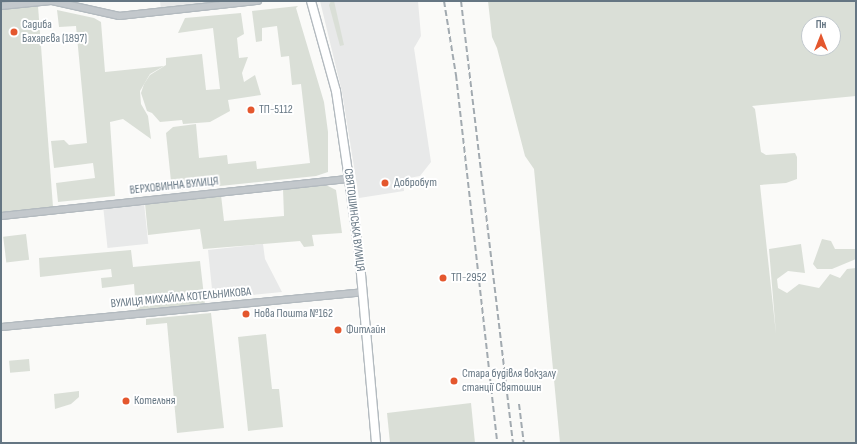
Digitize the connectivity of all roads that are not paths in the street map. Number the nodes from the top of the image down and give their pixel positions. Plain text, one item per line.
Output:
1 (51, 1) edge
2 (258, 1) edge
3 (311, 1) edge
4 (1, 6) edge
5 (349, 179) junction
6 (1, 216) edge
7 (362, 292) junction
8 (1, 327) edge
9 (376, 443) edge

1 - 2 street
1 - 4 street
3 - 5 main road, СВЯТОШИНСЬКА ВУЛИЦЯ
5 - 6 street, ВЕРХОВИННА ВУЛИЦЯ
5 - 7 main road, СВЯТОШИНСЬКА ВУЛИЦЯ
7 - 8 street, ВУЛИЦЯ МИХАЙЛА КОТЕЛЬНИКОВА
7 - 9 main road, СВЯТОШИНСЬКА ВУЛИЦЯ

